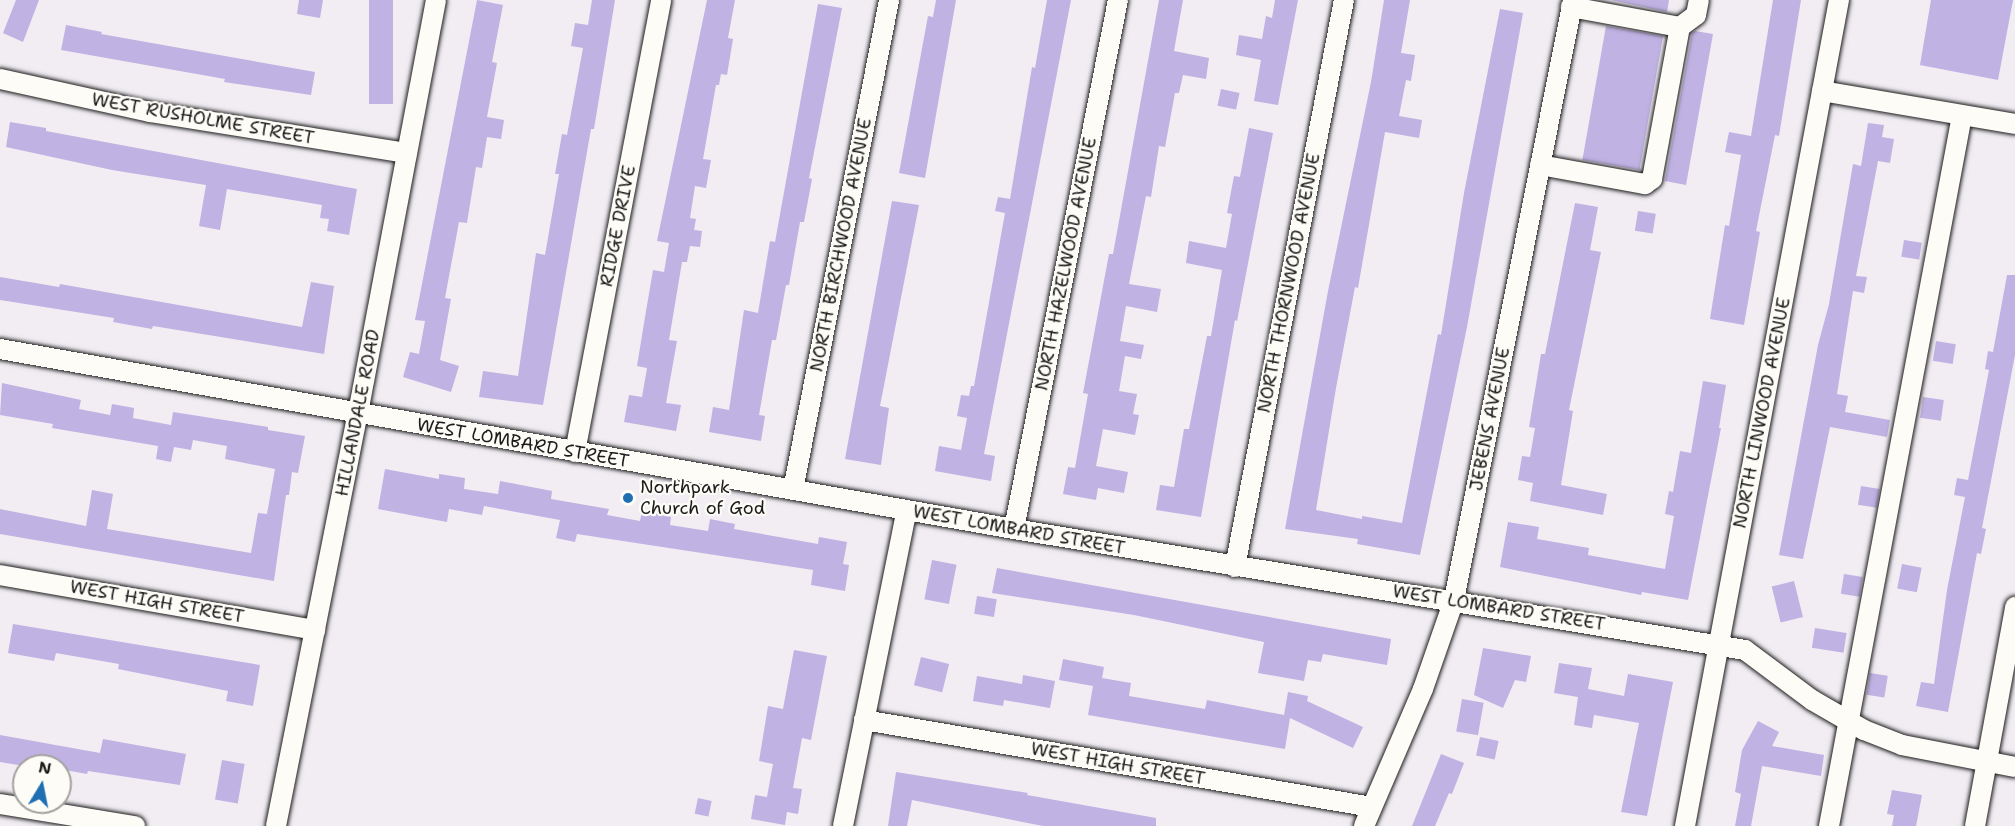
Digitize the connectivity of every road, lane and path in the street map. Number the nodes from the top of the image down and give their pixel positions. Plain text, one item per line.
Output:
1 (436, 0) edge
2 (661, 0) edge
3 (889, 0) edge
4 (1118, 0) edge
5 (1344, 0) edge
6 (1699, 0) edge
7 (1839, 0) edge
8 (1572, 4) edge
9 (1680, 27) junction
10 (0, 79) edge
11 (1822, 91) junction
12 (1962, 115) junction
13 (2015, 124) edge
14 (407, 153) junction
15 (1540, 165) junction
16 (0, 349) edge
17 (358, 414) junction
18 (575, 452) junction
19 (792, 490) junction
20 (907, 510) junction
21 (1014, 529) junction
22 (1235, 567) junction
23 (0, 575) edge
24 (1454, 600) junction
25 (2015, 607) edge
26 (315, 630) junction
27 (1719, 645) junction
28 (864, 720) junction
29 (1849, 721) junction
30 (1988, 762) junction
31 (2015, 767) edge
32 (0, 804) edge
33 (1372, 807) junction
34 (135, 826) edge
35 (276, 826) edge
36 (843, 826) edge
37 (1364, 826) edge
38 (1685, 826) edge
39 (1829, 826) edge
40 (1975, 826) edge

1 - 14 street, HILLANDALE ROAD
2 - 18 street, RIDGE DRIVE
3 - 19 street, NORTH BIRCHWOOD AVENUE
4 - 21 street, NORTH HAZELWOOD AVENUE
5 - 22 street, NORTH THORNWOOD AVENUE
6 - 9 street
7 - 11 street, NORTH LINWOOD AVENUE
8 - 9 street
8 - 15 street, JEBENS AVENUE
9 - 15 street
10 - 14 street, WEST RUSHOLME STREET
11 - 12 street
11 - 27 street, NORTH LINWOOD AVENUE
12 - 13 street
12 - 29 street
14 - 17 street, HILLANDALE ROAD
15 - 24 street, JEBENS AVENUE
16 - 17 street, WEST LOMBARD STREET
17 - 18 street, WEST LOMBARD STREET
17 - 26 street, HILLANDALE ROAD
18 - 19 street, WEST LOMBARD STREET
19 - 20 street, WEST LOMBARD STREET
20 - 21 street, WEST LOMBARD STREET
20 - 28 street
21 - 22 street, WEST LOMBARD STREET
22 - 24 street, WEST LOMBARD STREET
23 - 26 street, WEST HIGH STREET
24 - 27 street, WEST LOMBARD STREET
24 - 33 street, JEBENS AVENUE
25 - 30 street
26 - 35 street, HILLANDALE ROAD
27 - 29 street, WEST LOMBARD STREET
27 - 38 street, NORTH LINWOOD AVENUE
28 - 33 street, WEST HIGH STREET
28 - 36 street
29 - 30 street, WEST LOMBARD STREET
29 - 39 street
30 - 31 street, WEST LOMBARD STREET
30 - 40 street
32 - 34 street
33 - 37 street, JEBENS AVENUE

